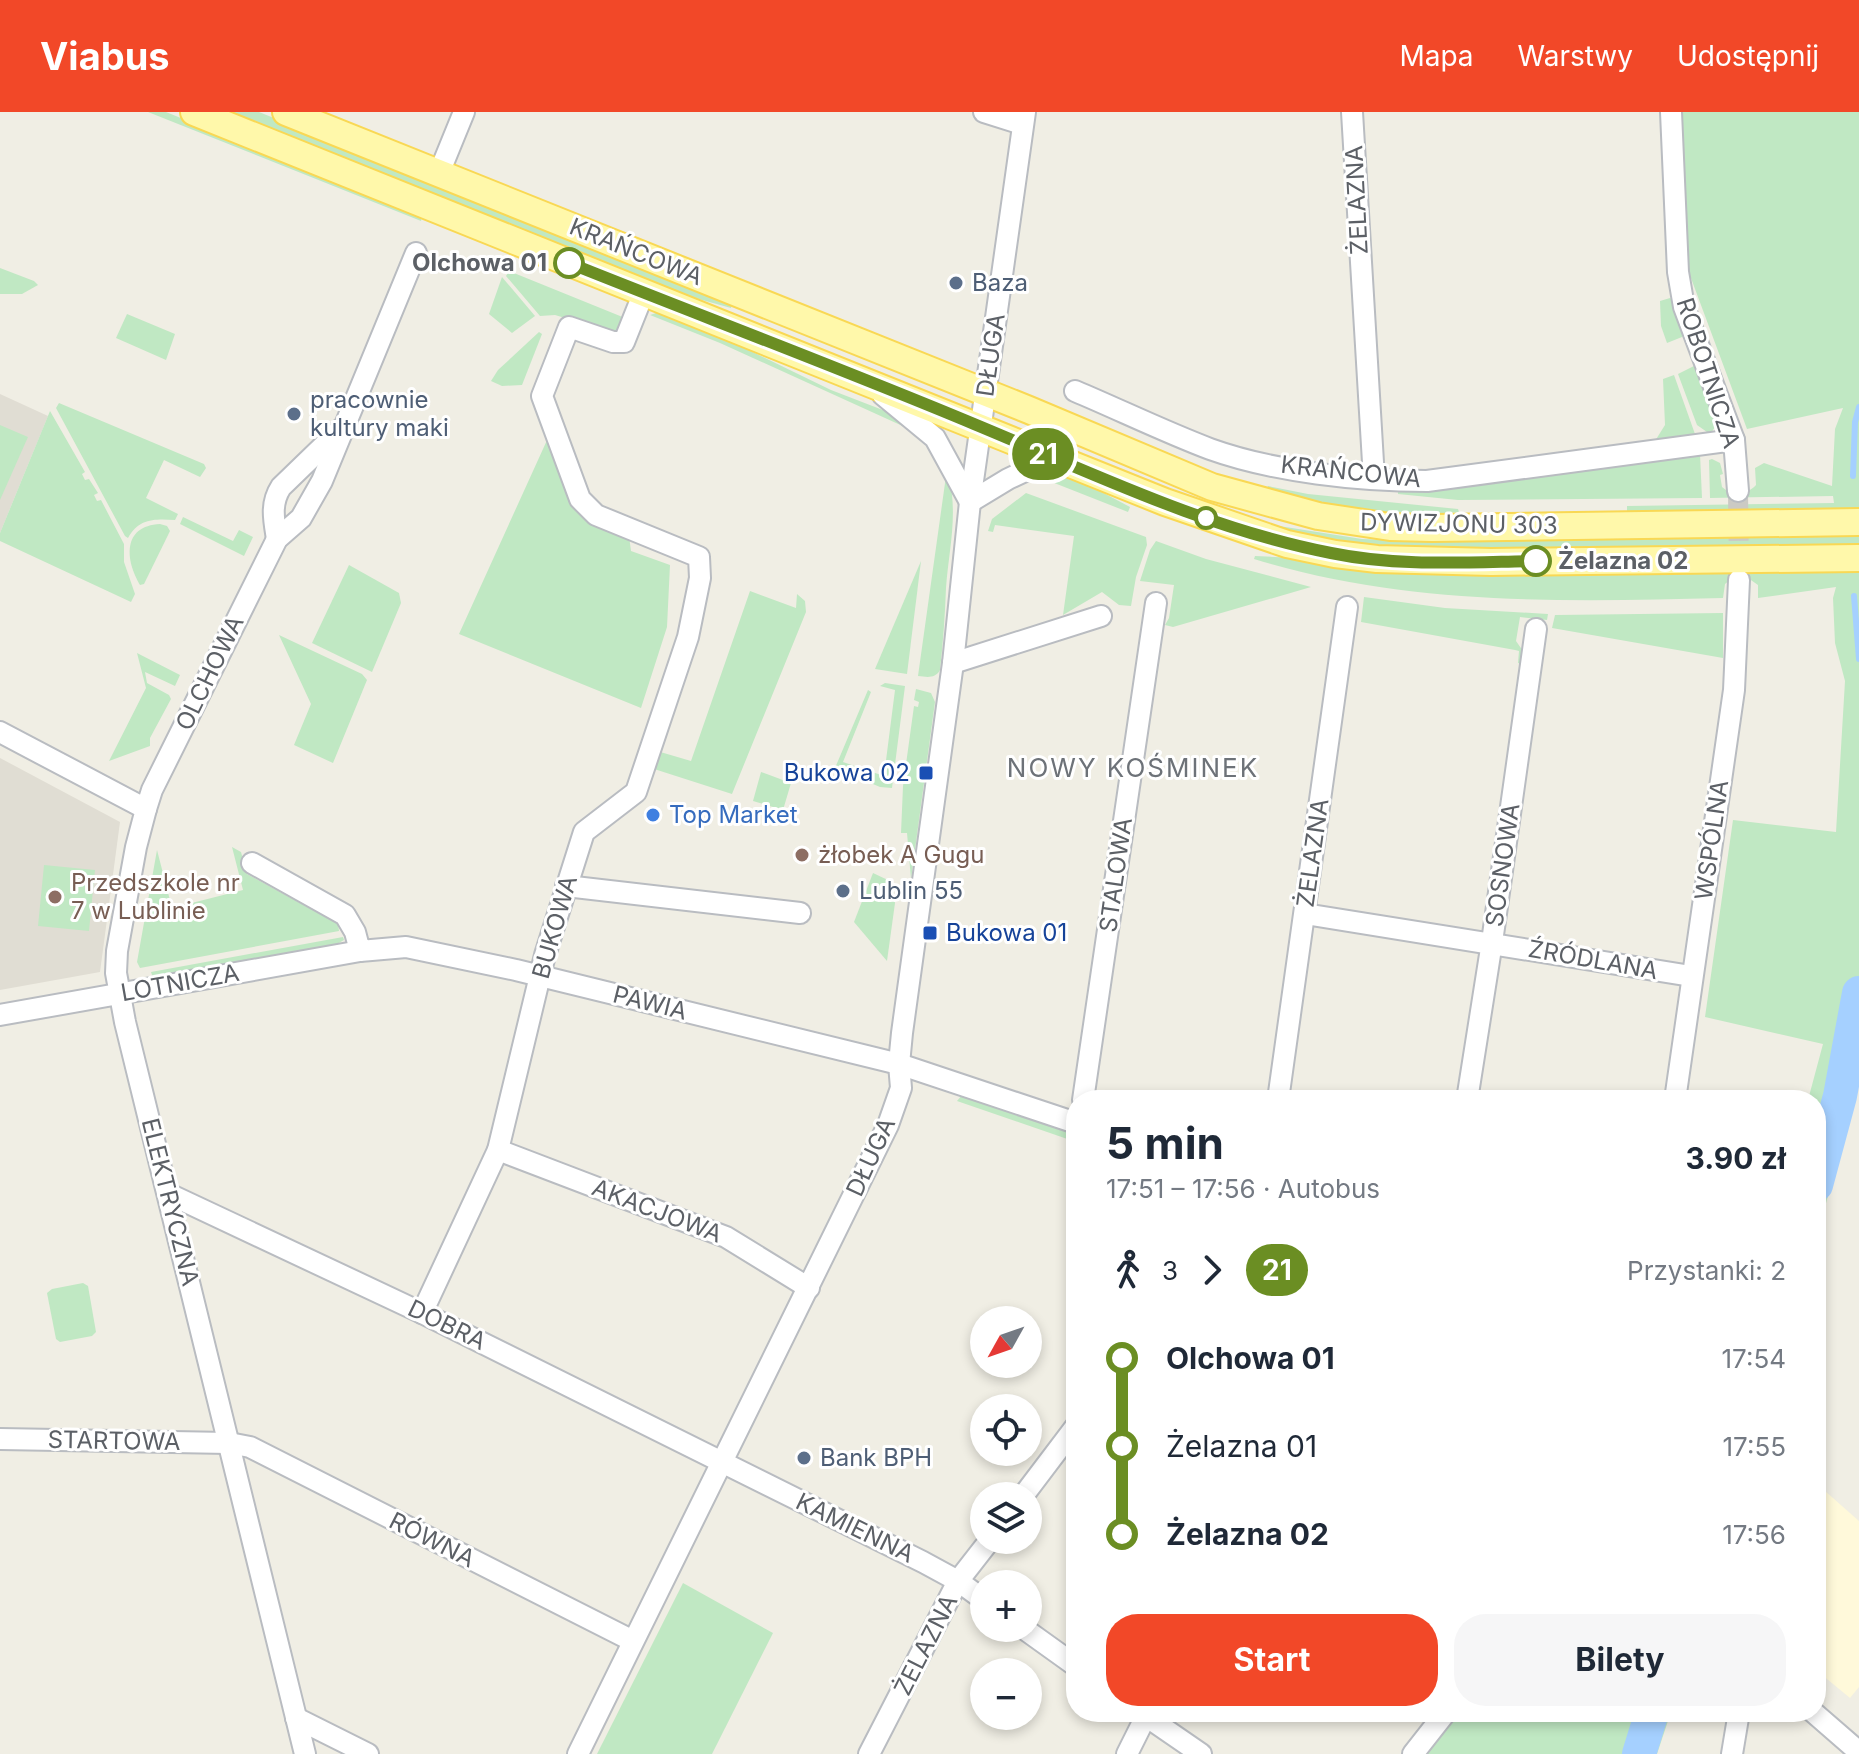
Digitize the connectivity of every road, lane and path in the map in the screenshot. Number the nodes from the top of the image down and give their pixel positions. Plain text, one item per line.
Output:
1 (194, 112) edge
2 (286, 112) edge
3 (464, 112) edge
4 (984, 112) edge
5 (1352, 112) edge
6 (1671, 112) edge
7 (1024, 118) edge
8 (444, 161) dead end
9 (416, 253) dead end
10 (644, 292) junction
11 (867, 382) junction
12 (1075, 391) dead end
13 (986, 393) junction
14 (347, 424) junction
15 (981, 427) junction
16 (1734, 440) junction
17 (1053, 458) junction
18 (1374, 479) junction
19 (1738, 491) tunnel mouth
20 (970, 502) junction
21 (1859, 522) edge
22 (277, 539) junction
23 (1848, 558) edge
24 (1739, 580) tunnel mouth
25 (1156, 603) dead end
26 (1347, 607) dead end
27 (1101, 616) dead end
28 (1536, 629) dead end
29 (953, 663) junction
30 (0, 732) edge
31 (146, 809) junction
32 (252, 863) dead end
33 (566, 886) junction
34 (800, 913) dead end
35 (1305, 914) junction
36 (1492, 942) junction
37 (360, 951) junction
38 (1691, 976) junction
39 (540, 977) junction
40 (119, 994) junction
41 (0, 1015) edge
42 (899, 1064) junction
43 (1084, 1090) edge
44 (1279, 1090) edge
45 (1469, 1090) edge
46 (1676, 1090) edge
47 (1066, 1120) edge
48 (498, 1150) junction
49 (169, 1194) junction
50 (809, 1288) junction
51 (422, 1313) junction
52 (0, 1439) edge
53 (1066, 1439) edge
54 (229, 1443) junction
55 (722, 1463) junction
56 (1034, 1482) edge
57 (979, 1554) edge
58 (958, 1581) junction
59 (970, 1590) edge
60 (633, 1641) junction
61 (1042, 1642) edge
62 (1066, 1659) edge
63 (296, 1718) junction
64 (1140, 1722) edge
65 (1155, 1722) edge
66 (1438, 1722) edge
67 (1740, 1722) edge
68 (1824, 1722) edge
69 (1859, 1752) edge
70 (305, 1754) edge
71 (368, 1754) edge
72 (578, 1754) edge
73 (869, 1754) edge
74 (1127, 1754) edge
75 (1201, 1754) edge
76 (1413, 1754) edge
77 (1732, 1754) edge

1 - 10 main road, KRAŃCOWA
2 - 13 main road, KRAŃCOWA
3 - 8 street
4 - 7 street
5 - 18 street, ŻELAZNA
6 - 16 street, ROBOTNICZA
7 - 13 street, DŁUGA
9 - 14 street, OLCHOWA
10 - 11 main road, KRAŃCOWA
10 - 33 street, BUKOWA
11 - 15 main road, KRAŃCOWA
11 - 20 street, KRAŃCOWA
12 - 18 street, KRAŃCOWA
13 - 15 street, DŁUGA
13 - 21 main road, DYWIZJONU 303
14 - 22 street, OLCHOWA
14 - 22 street, OLCHOWA
15 - 17 main road, DYWIZJONU 303
15 - 20 street, DŁUGA
16 - 18 street, KRAŃCOWA
16 - 19 street, ROBOTNICZA
17 - 20 street
17 - 23 main road, DYWIZJONU 303
20 - 29 street, DŁUGA
22 - 31 street, OLCHOWA
24 - 38 street, WSPÓLNA
25 - 43 street, STALOWA
26 - 35 street, ŻELAZNA
27 - 29 street
28 - 36 street, SOSNOWA
29 - 42 street, DŁUGA
30 - 31 street
31 - 40 street, ELEKTRYCZNA
32 - 37 street
33 - 34 street
33 - 39 street, BUKOWA
35 - 36 street, ŹRÓDLANA
35 - 44 street, ŻELAZNA
36 - 38 street, ŹRÓDLANA
36 - 45 street, SOSNOWA
37 - 39 street, PAWIA
37 - 40 street, LOTNICZA
38 - 46 street, WSPÓLNA
39 - 42 street, PAWIA
39 - 48 street, BUKOWA
40 - 41 street, LOTNICZA
40 - 49 street, ELEKTRYCZNA
42 - 47 street, PAWIA
42 - 50 street, DŁUGA
48 - 50 street, AKACJOWA
48 - 51 street, BUKOWA
49 - 51 street, DOBRA
49 - 54 street, ELEKTRYCZNA
50 - 55 street, DŁUGA
51 - 55 street, DOBRA
52 - 54 street, STARTOWA
53 - 56 street
54 - 60 street, RÓWNA
54 - 63 street, ELEKTRYCZNA
55 - 58 street, KAMIENNA
55 - 60 street, DŁUGA
57 - 58 street, ŻELAZNA
58 - 59 street, KAMIENNA
58 - 73 street, ŻELAZNA
60 - 72 street, DŁUGA
61 - 62 street
63 - 70 street, ELEKTRYCZNA
63 - 71 street
64 - 74 street
65 - 75 street
66 - 76 street
67 - 77 street
68 - 69 street

